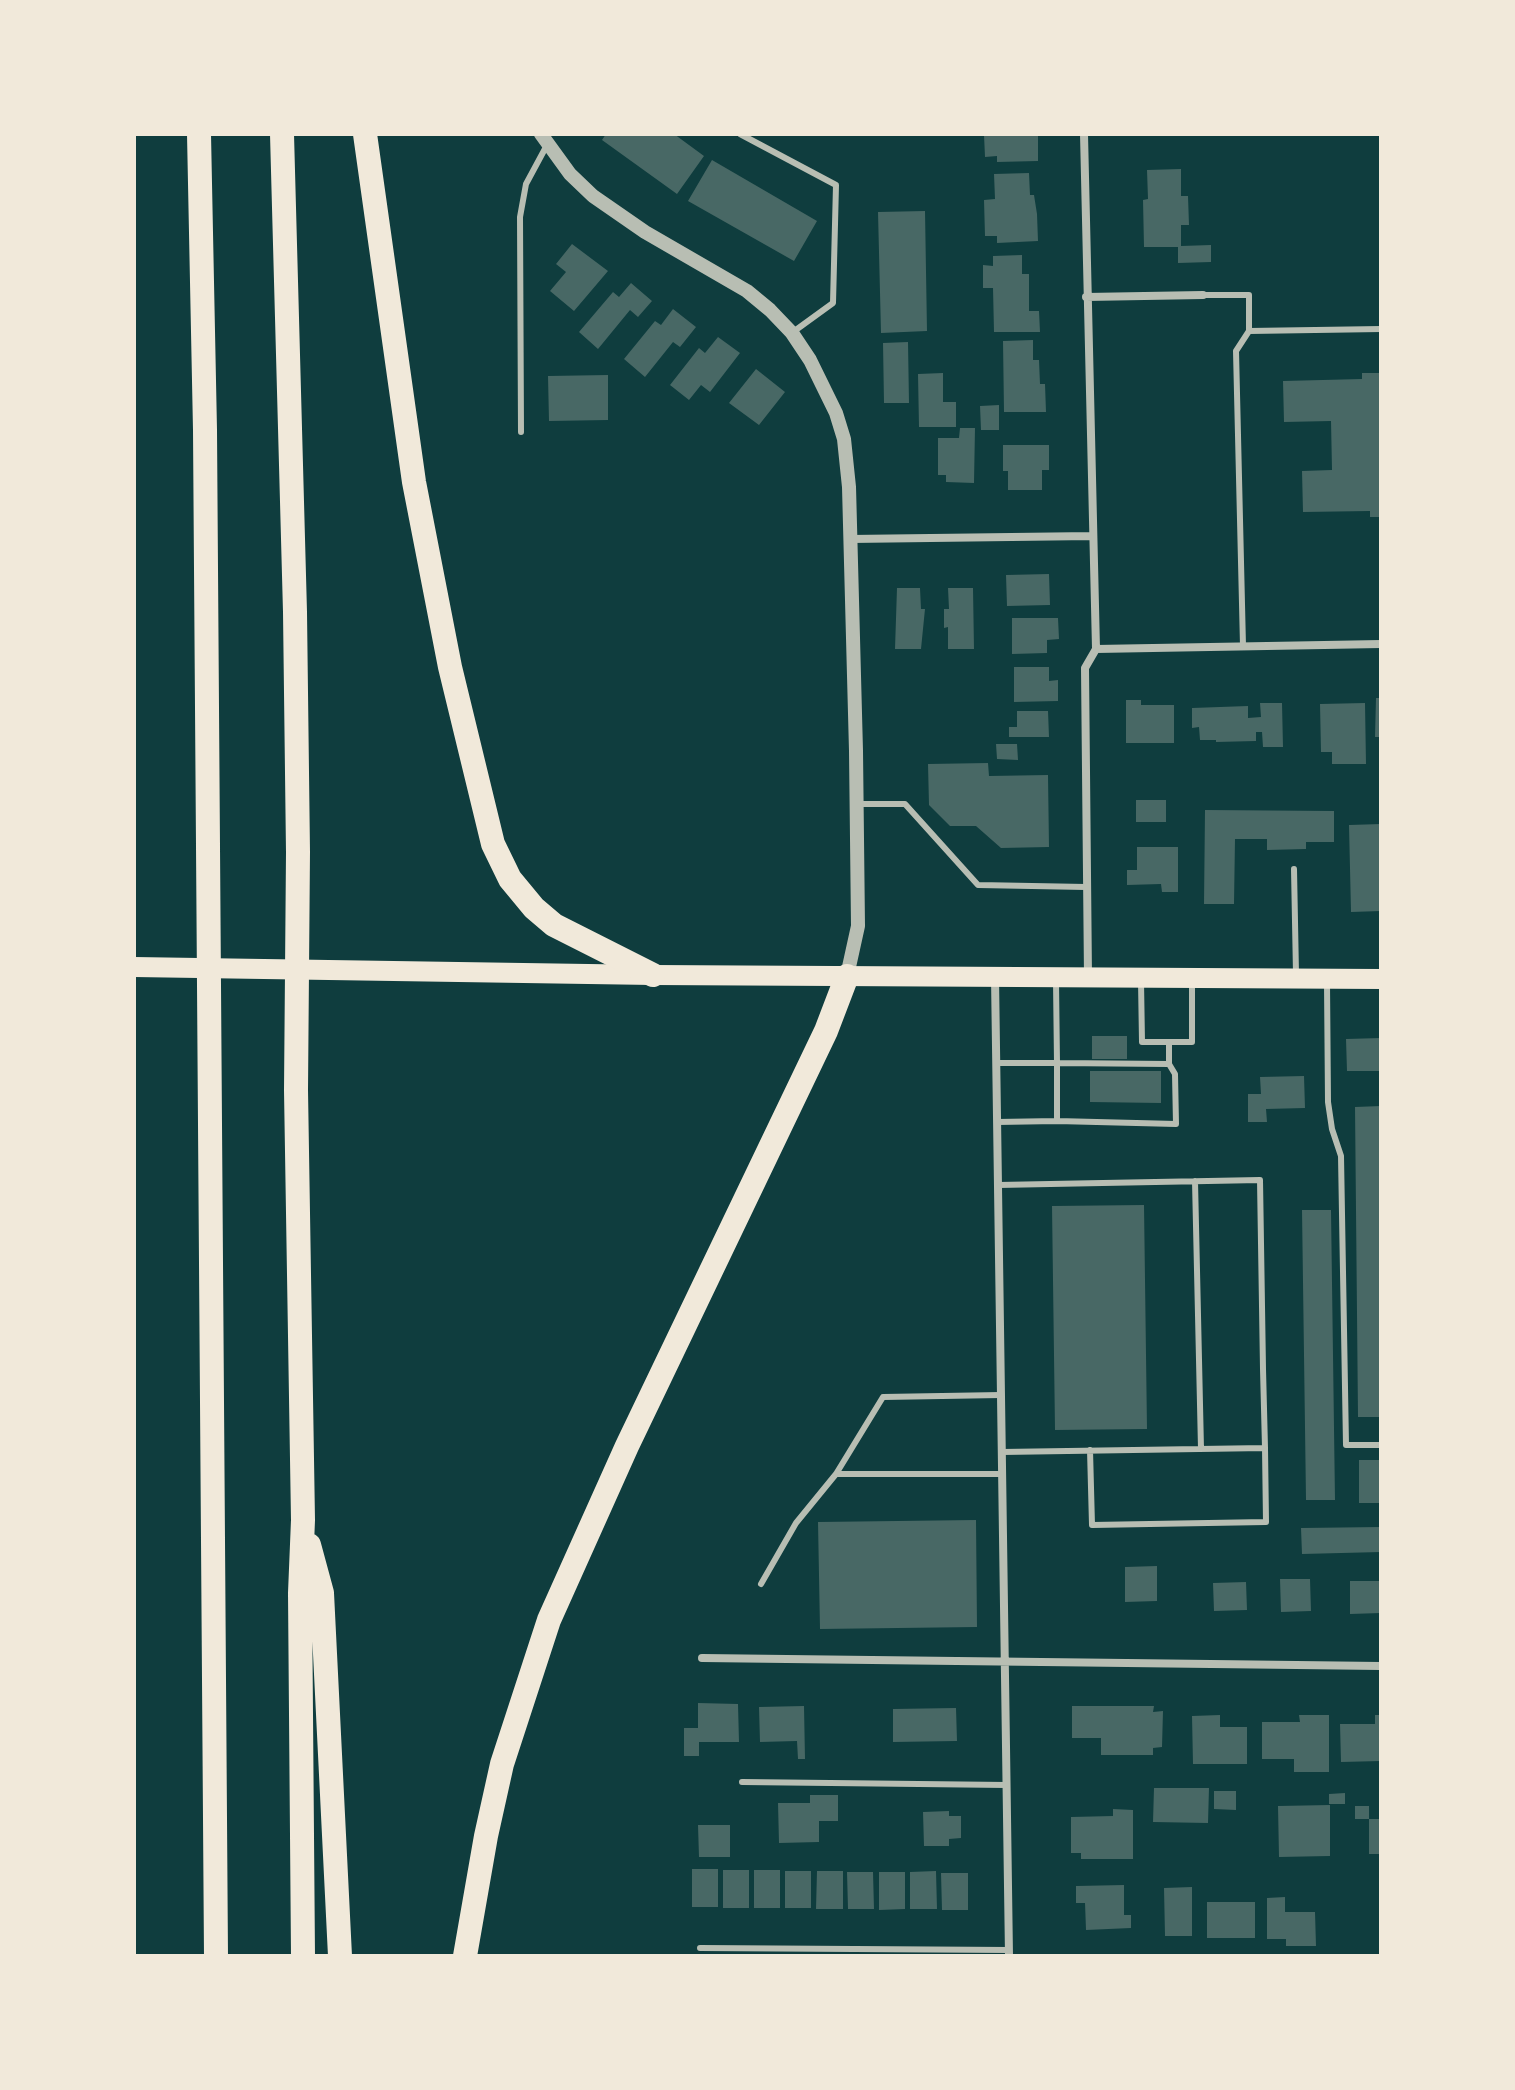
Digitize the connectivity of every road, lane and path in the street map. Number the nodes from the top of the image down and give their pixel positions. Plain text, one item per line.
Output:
1 (199, 134) edge
2 (282, 134) edge
3 (365, 134) edge
4 (740, 134) edge
5 (1084, 134) edge
6 (544, 139) edge
7 (1203, 295) joint
8 (1086, 297) junction
9 (1381, 329) edge
10 (1249, 331) junction
11 (792, 333) junction
12 (521, 432) dead end
13 (1092, 536) junction
14 (850, 539) junction
15 (1381, 644) edge
16 (1243, 646) junction
17 (1096, 649) junction
18 (856, 804) junction
19 (1294, 869) dead end
20 (1086, 887) junction
21 (134, 967) edge
22 (653, 975) junction
23 (847, 976) junction
24 (995, 977) junction
25 (1056, 977) junction
26 (1088, 977) junction
27 (1192, 977) junction
28 (1141, 978) junction
29 (1296, 979) junction
30 (1327, 979) junction
31 (1381, 979) edge
32 (1169, 1042) junction
33 (997, 1063) junction
34 (1057, 1063) junction
35 (1169, 1064) junction
36 (1057, 1121) junction
37 (997, 1122) junction
38 (1195, 1181) junction
39 (998, 1185) junction
40 (1001, 1395) junction
41 (1381, 1445) edge
42 (1265, 1448) junction
43 (1201, 1449) junction
44 (1090, 1450) junction
45 (1002, 1452) junction
46 (836, 1474) junction
47 (1003, 1474) junction
48 (303, 1520) junction
49 (761, 1584) dead end
50 (702, 1658) dead end
51 (1005, 1663) junction
52 (1381, 1666) edge
53 (742, 1782) dead end
54 (1007, 1785) junction
55 (700, 1948) dead end
56 (1009, 1953) edge
57 (216, 1956) edge
58 (303, 1956) edge
59 (340, 1956) edge
60 (465, 1956) edge

1 - 57 highway
2 - 48 highway
3 - 22 highway
4 - 11 lane
5 - 8 street
6 - 11 street
6 - 12 lane
7 - 8 street
7 - 10 lane
8 - 13 street
9 - 10 lane
10 - 16 lane
11 - 14 street
13 - 14 street
13 - 17 street
14 - 18 street
15 - 16 street
16 - 17 street
17 - 20 street
18 - 20 lane
18 - 23 street
19 - 29 lane
20 - 26 street
21 - 22 main road
22 - 23 main road
23 - 24 main road
23 - 60 highway
24 - 25 main road
24 - 33 street
25 - 26 main road
25 - 34 lane
26 - 28 main road
27 - 28 main road
27 - 29 main road
27 - 32 lane
28 - 32 lane
29 - 30 main road
30 - 31 main road
30 - 41 lane
32 - 35 lane
33 - 34 lane
33 - 37 street
34 - 35 lane
34 - 36 lane
35 - 36 lane
36 - 37 lane
37 - 39 street
38 - 39 lane
38 - 42 lane
38 - 43 lane
39 - 40 street
40 - 45 street
40 - 46 lane
42 - 43 lane
42 - 44 lane
43 - 44 lane
44 - 45 lane
45 - 47 street
46 - 47 lane
46 - 49 lane
47 - 51 street
48 - 58 highway
48 - 59 highway
50 - 51 street
51 - 52 street
51 - 54 street
53 - 54 lane
54 - 56 street
55 - 56 lane

